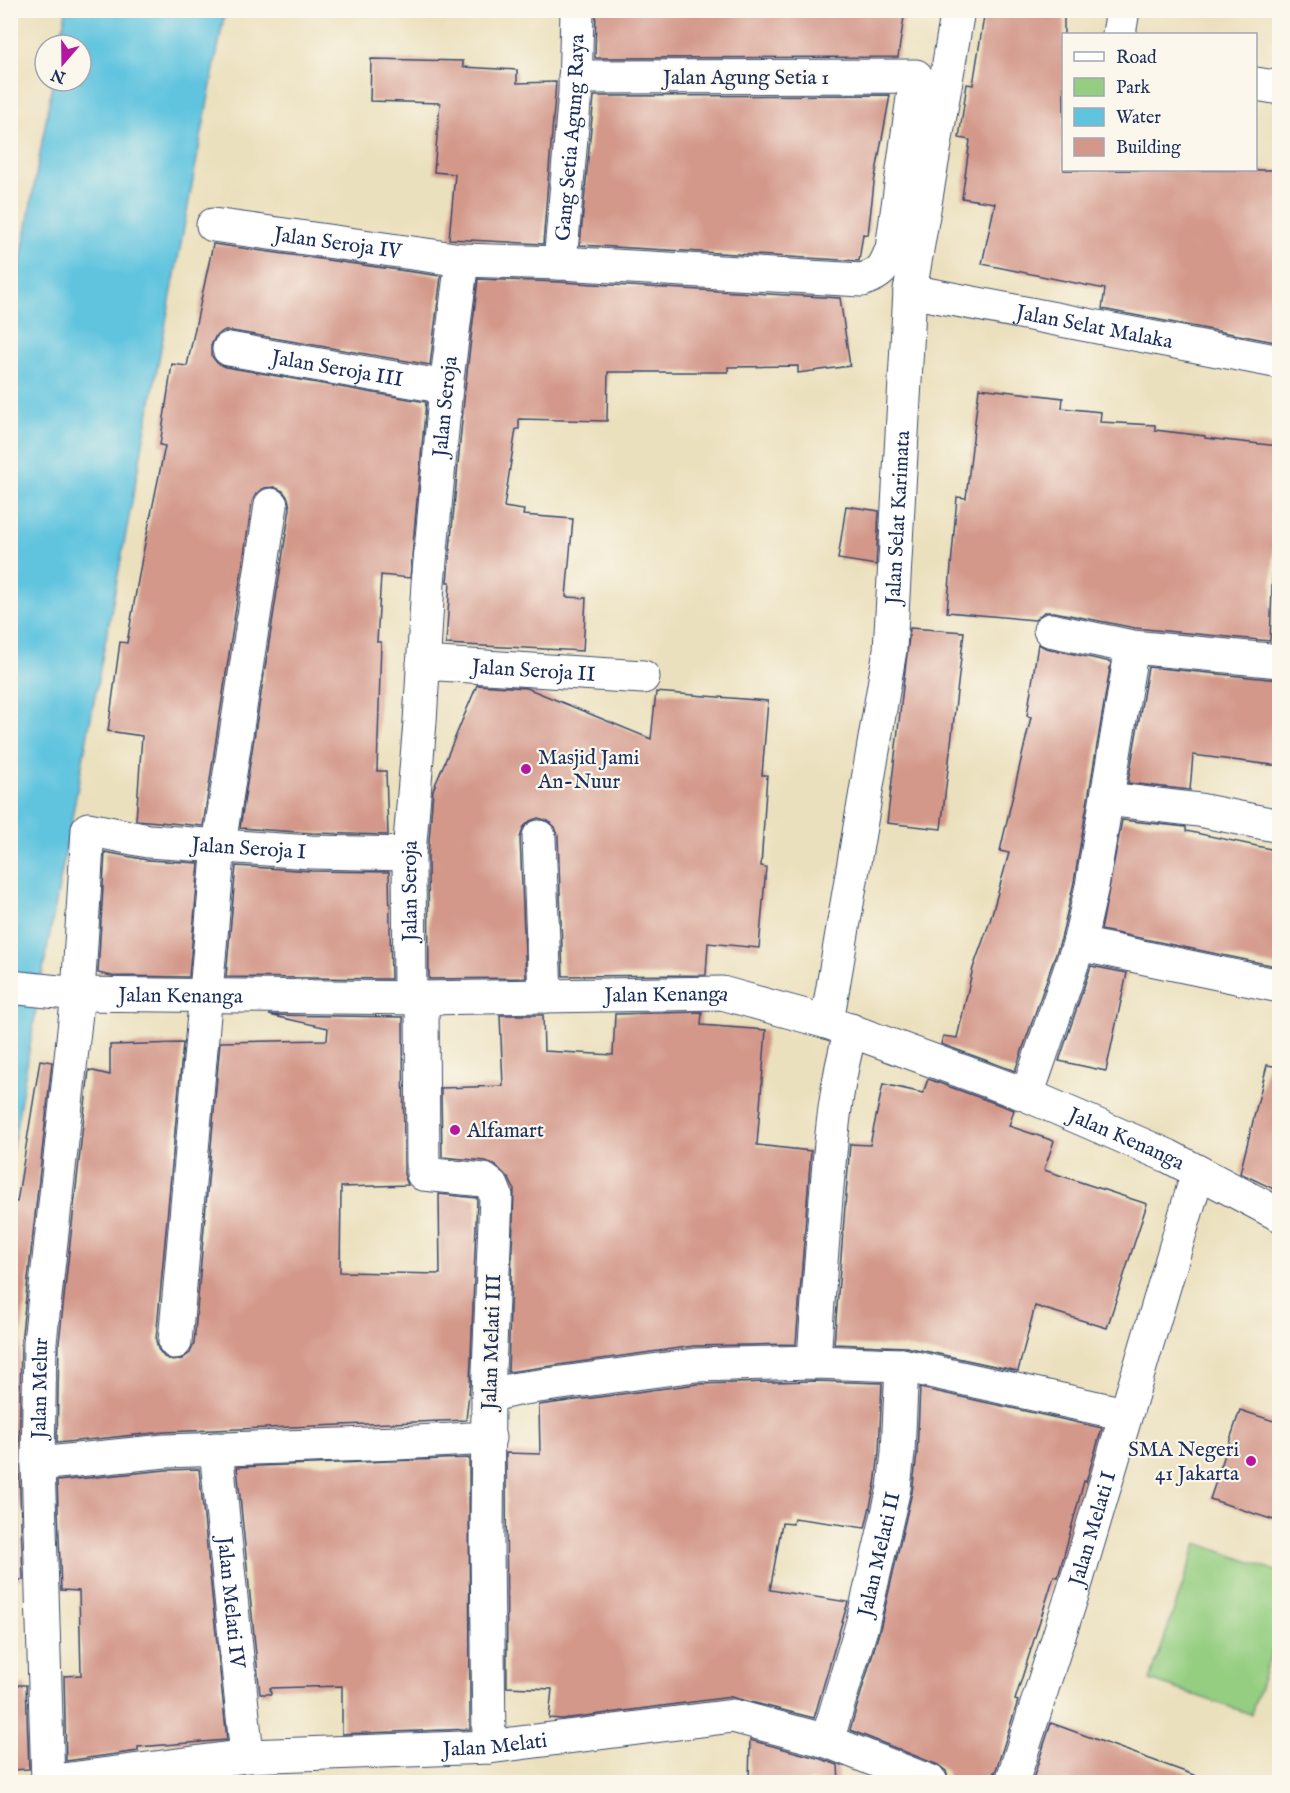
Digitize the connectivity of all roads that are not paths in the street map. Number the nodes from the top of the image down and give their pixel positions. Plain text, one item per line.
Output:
1 (577, 10) edge
2 (958, 10) edge
3 (1123, 10) edge
4 (1119, 33) edge
5 (575, 77) junction
6 (1257, 84) edge
7 (1280, 88) edge
8 (213, 225) dead end
9 (462, 260) junction
10 (560, 263) junction
11 (910, 291) junction
12 (229, 349) dead end
13 (1280, 362) edge
14 (446, 387) junction
15 (271, 505) dead end
16 (1050, 630) dead end
17 (1132, 647) junction
18 (1280, 661) edge
19 (423, 663) junction
20 (643, 677) dead end
21 (1107, 800) junction
22 (1280, 826) edge
23 (88, 829) joint
24 (539, 837) dead end
25 (219, 845) junction
26 (409, 854) junction
27 (1079, 944) junction
28 (1280, 986) edge
29 (10, 987) edge
30 (64, 992) junction
31 (207, 994) junction
32 (545, 996) junction
33 (416, 998) junction
34 (839, 1026) junction
35 (1027, 1095) junction
36 (1198, 1172) junction
37 (1280, 1215) edge
38 (175, 1342) dead end
39 (814, 1362) junction
40 (902, 1365) junction
41 (488, 1396) junction
42 (1125, 1414) junction
43 (489, 1438) junction
44 (216, 1449) junction
45 (38, 1464) junction
46 (827, 1741) junction
47 (489, 1747) junction
48 (247, 1756) junction
49 (48, 1782) edge
50 (931, 1782) edge
51 (1011, 1782) edge

1 - 5 street, Gang Setia Agung Raya
2 - 11 street, Jalan Selat Karimata
3 - 4 street
5 - 10 street, Gang Setia Agung Raya
5 - 10 street, Jalan Agung Setia 1
6 - 7 street
8 - 9 street, Jalan Seroja IV
9 - 10 street
9 - 14 street, Jalan Seroja
11 - 13 street, Jalan Selat Malaka
11 - 34 street, Jalan Selat Karimata
12 - 14 street, Jalan Seroja III
14 - 19 street, Jalan Seroja
15 - 25 street
16 - 17 street
17 - 18 street
17 - 21 street
19 - 20 street, Jalan Seroja II
19 - 26 street, Jalan Seroja
21 - 22 street
21 - 27 street
23 - 25 street, Jalan Seroja I
23 - 30 street, Jalan Melur
24 - 32 street
25 - 26 street, Jalan Seroja I
25 - 31 street
26 - 33 street, Jalan Seroja
27 - 28 street
27 - 35 street
29 - 30 street, Jalan Kenanga
30 - 31 street, Jalan Kenanga
30 - 45 street, Jalan Melur
31 - 33 street, Jalan Kenanga
31 - 38 street
32 - 33 street, Jalan Kenanga
32 - 34 street, Jalan Kenanga
33 - 41 street, Jalan Melati III
34 - 35 street, Jalan Kenanga
34 - 39 street
35 - 36 street, Jalan Kenanga
36 - 37 street, Jalan Kenanga
36 - 42 street, Jalan Melati I
39 - 40 street
39 - 41 street
40 - 42 street
40 - 46 street, Jalan Melati II
41 - 43 street, Jalan Melati III
42 - 51 street, Jalan Melati I
43 - 44 street
43 - 47 street, Jalan Melati III
44 - 45 street
44 - 48 street, Jalan Melati IV
45 - 49 street, Jalan Melur
46 - 47 street, Jalan Melati
46 - 50 street, Jalan Melati
47 - 48 street, Jalan Melati
48 - 49 street, Jalan Melati

